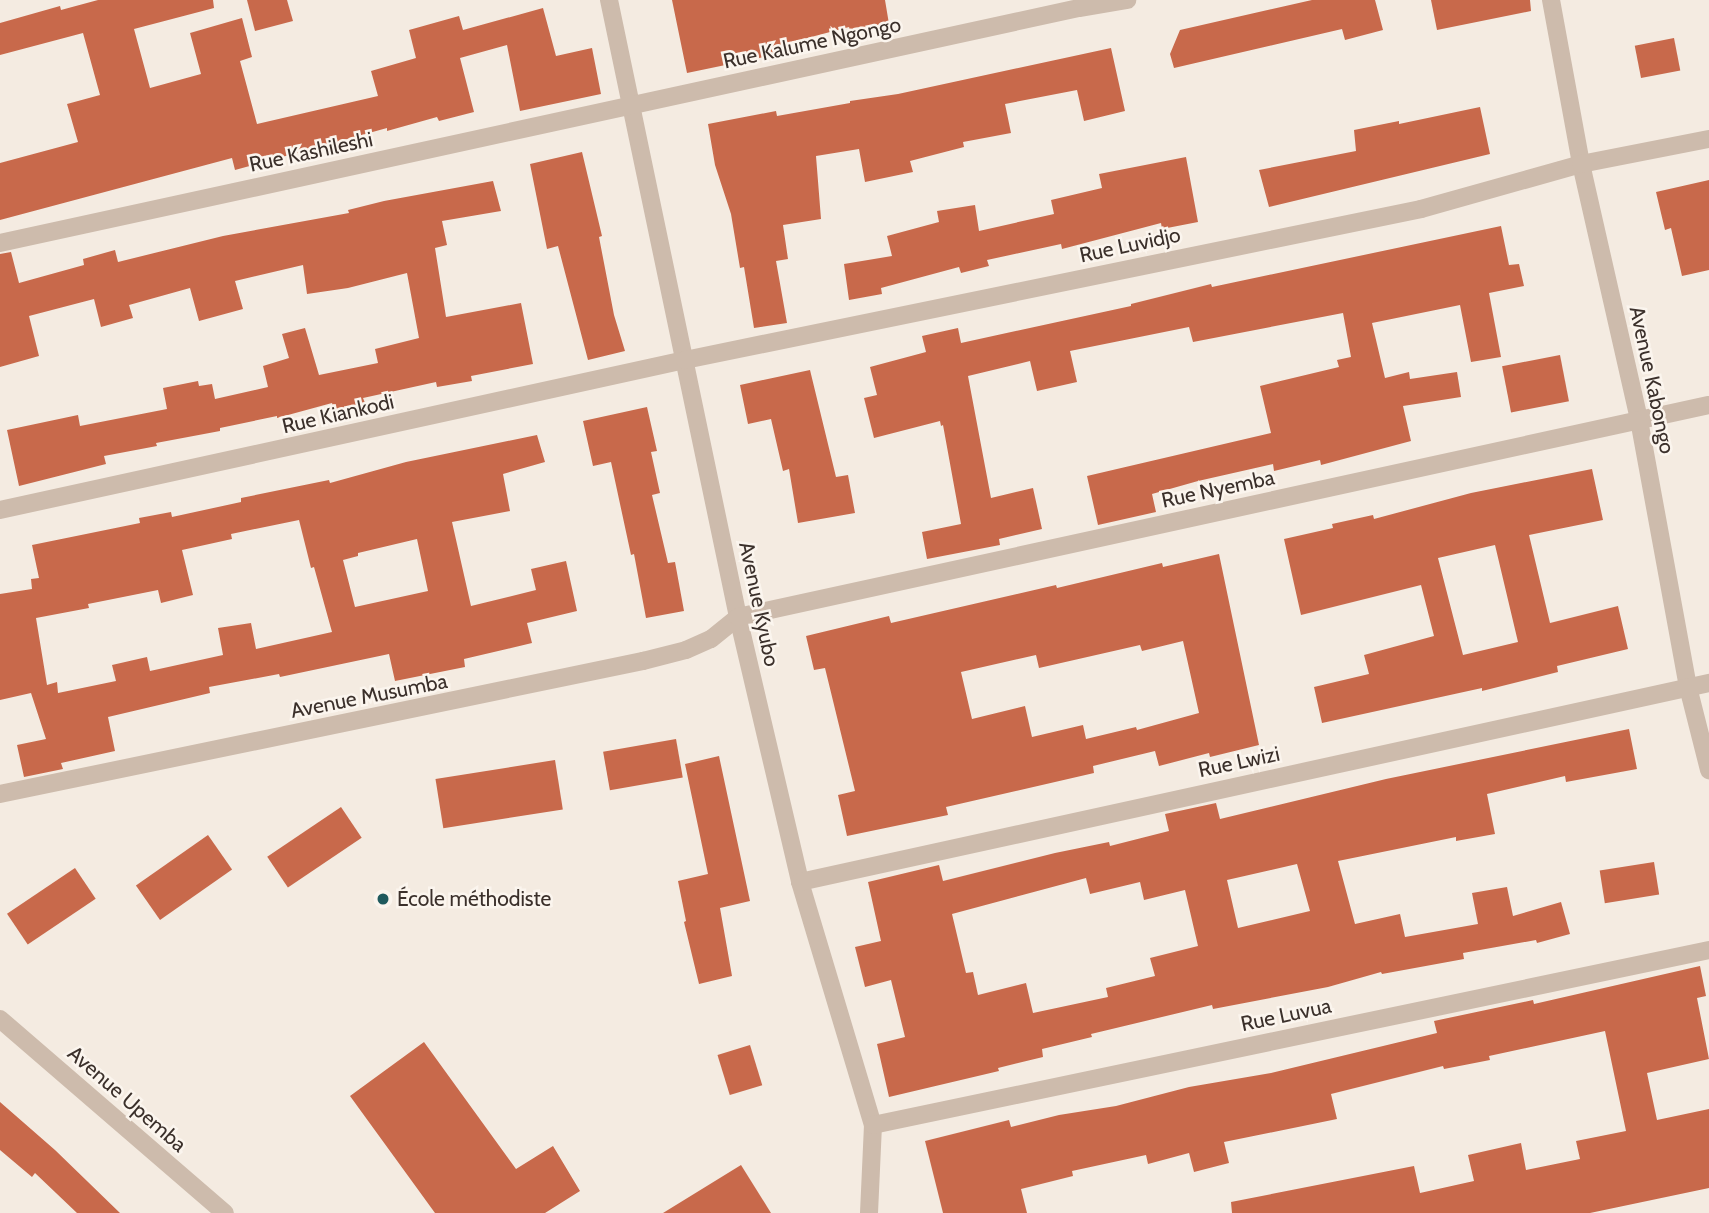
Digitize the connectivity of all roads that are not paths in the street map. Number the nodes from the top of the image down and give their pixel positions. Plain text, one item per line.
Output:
1 (609, 0) edge
2 (1127, 0) edge
3 (1551, 0) edge
4 (631, 107) junction
5 (1709, 139) edge
6 (1581, 164) junction
7 (0, 243) edge
8 (685, 360) junction
9 (1709, 405) edge
10 (1639, 420) junction
11 (0, 510) edge
12 (738, 617) junction
13 (1709, 683) edge
14 (1688, 687) junction
15 (1709, 770) edge
16 (0, 794) edge
17 (800, 882) junction
18 (1709, 950) edge
19 (0, 1019) edge
20 (873, 1125) junction
21 (225, 1213) edge
22 (869, 1213) edge

1 - 4 street, Avenue Kyubo
2 - 4 street, Rue Kalume Ngongo
3 - 6 street, Avenue Kabongo
4 - 7 street, Rue Kashileshi
4 - 8 street, Avenue Kyubo
5 - 6 street, Rue Luvidjo
6 - 8 street, Rue Luvidjo
6 - 10 street, Avenue Kabongo
8 - 11 street, Rue Kiankodi
8 - 12 street, Avenue Kyubo
9 - 10 street, Rue Nyemba
10 - 12 street, Rue Nyemba
10 - 14 street, Avenue Kabongo
12 - 16 street, Avenue Musumba
12 - 17 street, Avenue Kyubo
13 - 14 street, Rue Lwizi
14 - 15 street, Avenue Kabongo
14 - 17 street, Rue Lwizi
17 - 20 street, Avenue Kyubo
18 - 20 street, Rue Luvua
19 - 21 street, Avenue Upemba
20 - 22 street, Avenue Kyubo

